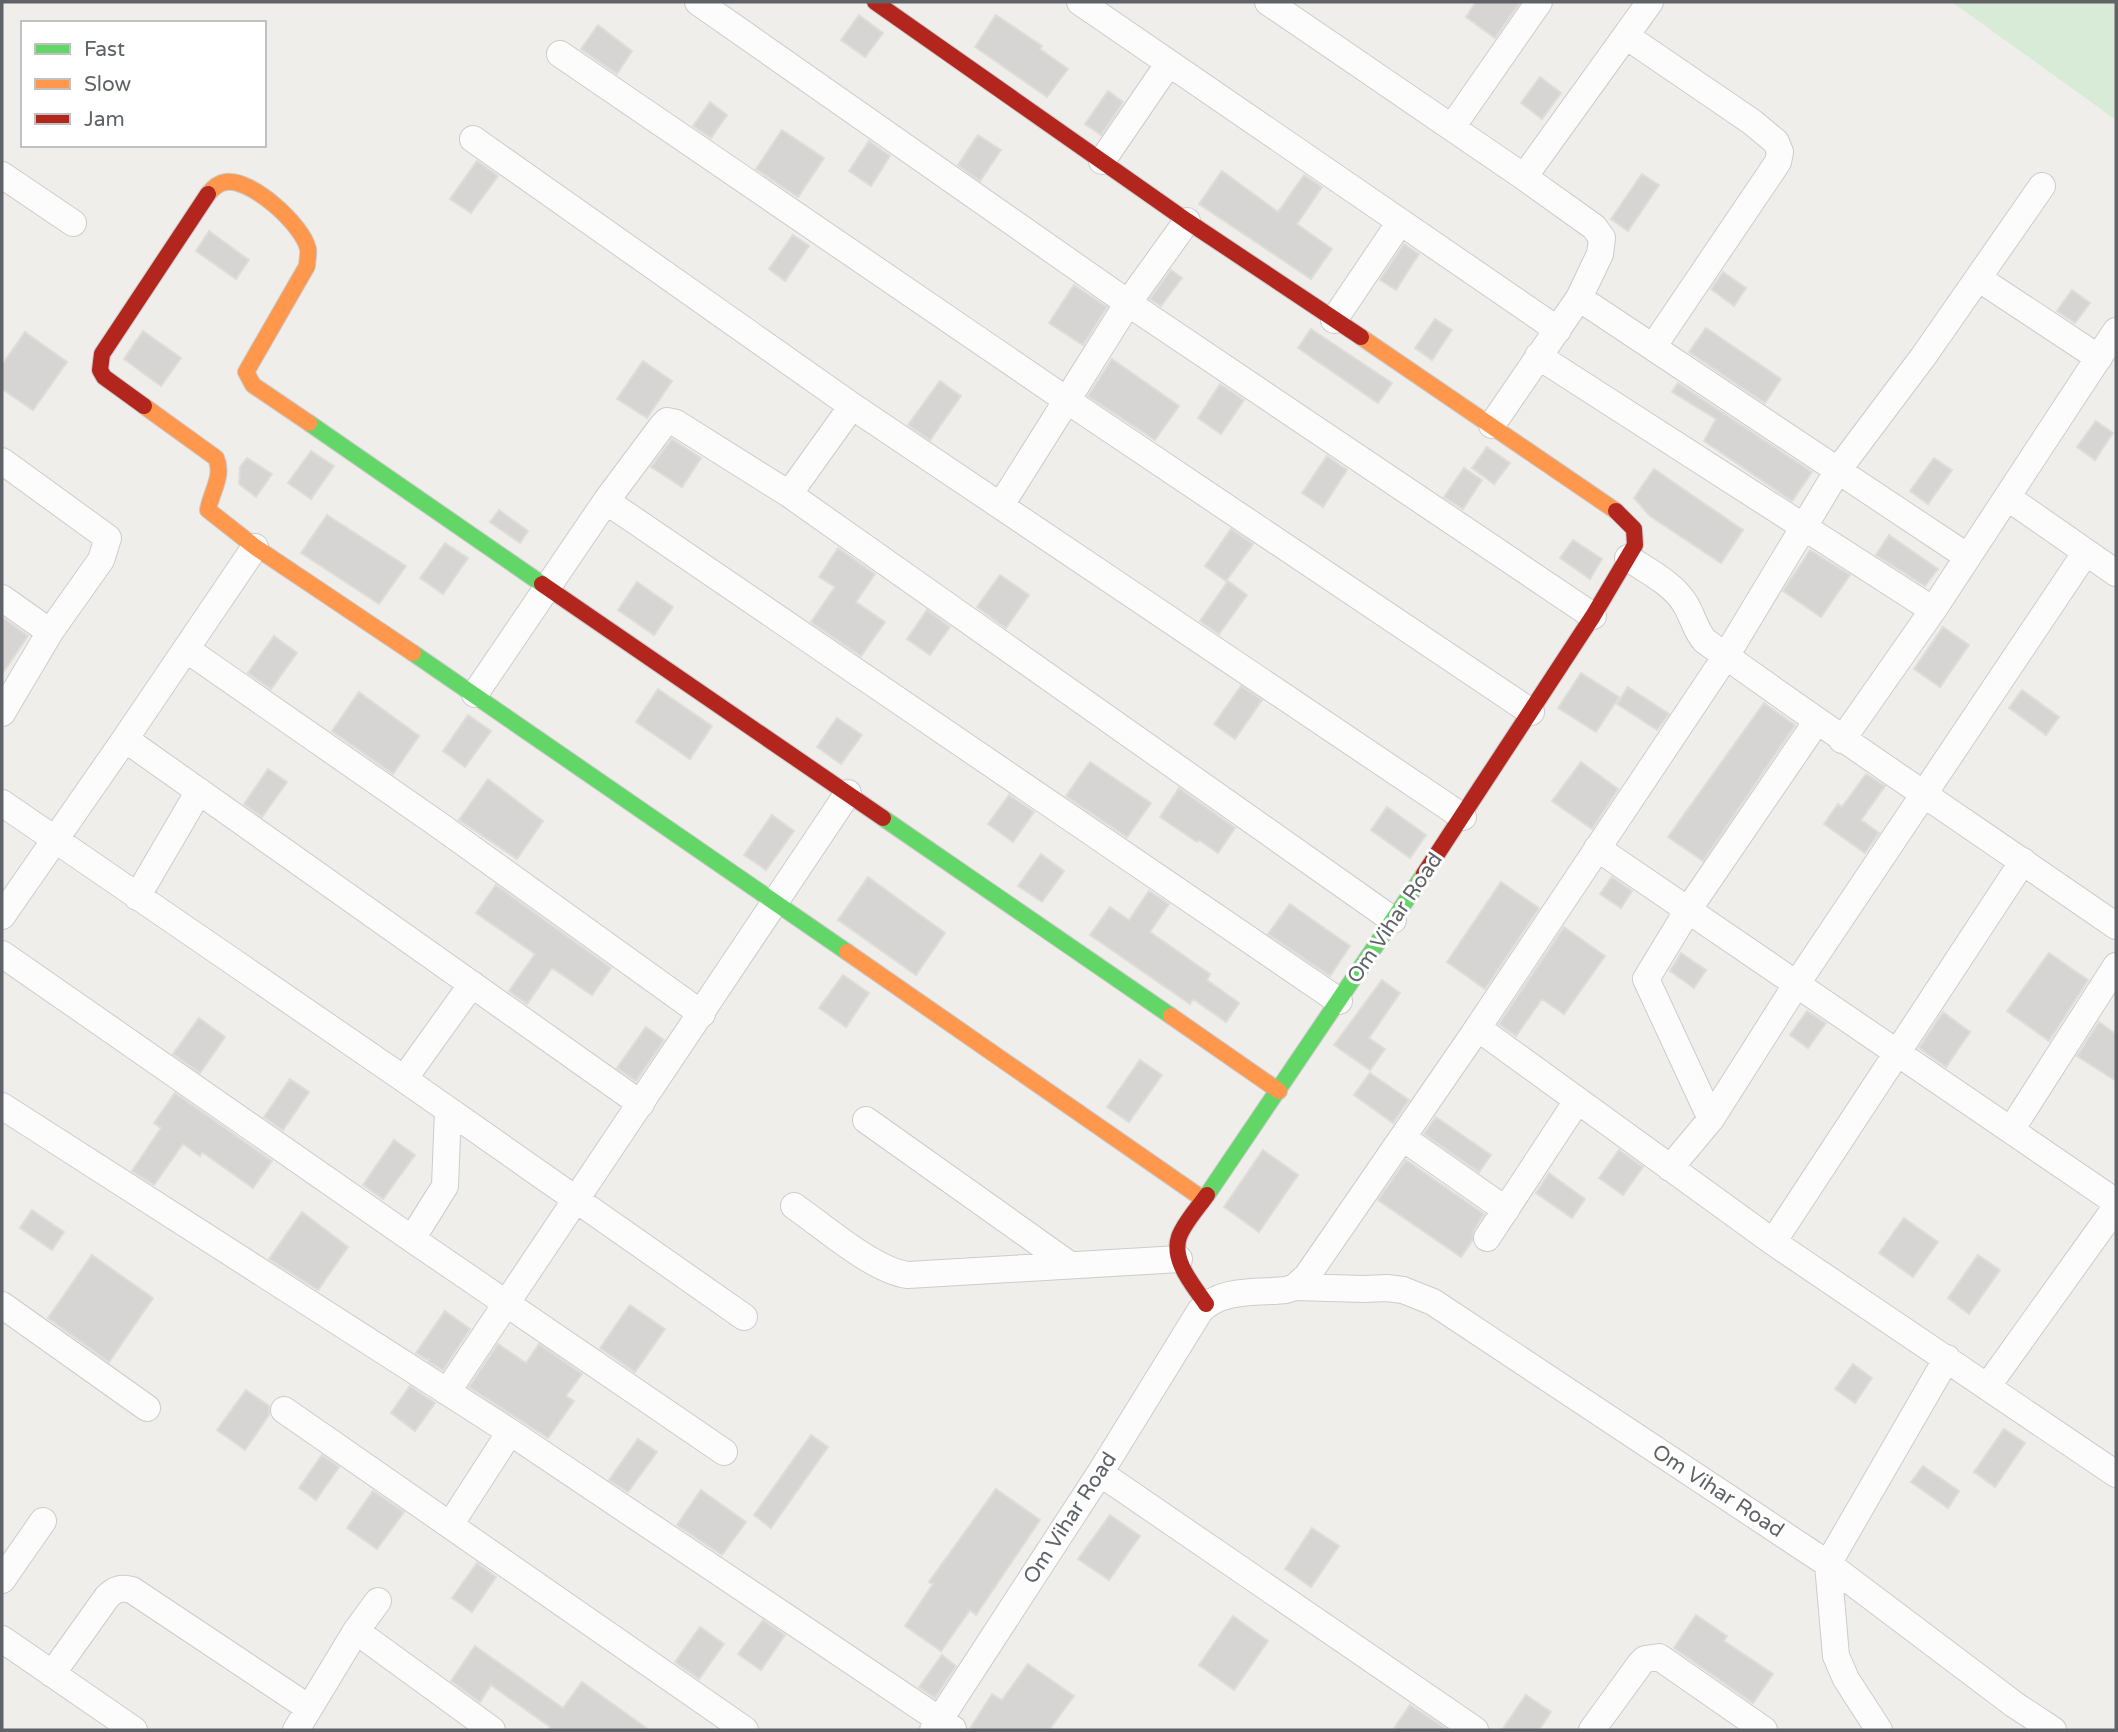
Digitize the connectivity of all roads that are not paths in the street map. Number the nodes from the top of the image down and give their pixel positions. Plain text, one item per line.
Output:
1 (698, 2) edge
2 (875, 2) edge
3 (1080, 2) edge
4 (1268, 2) edge
5 (1539, 2) edge
6 (1650, 2) edge
7 (1626, 36) junction
8 (560, 54) dead end
9 (1169, 63) junction
10 (1452, 127) junction
11 (473, 139) dead end
12 (1102, 162) junction
13 (2, 175) edge
14 (1524, 177) junction
15 (2042, 186) dead end
16 (1187, 222) junction
17 (1400, 222) junction
18 (73, 223) dead end
19 (1978, 278) junction
20 (1578, 298) junction
21 (1128, 303) junction
22 (1334, 320) junction
23 (1558, 330) junction
24 (2110, 345) edge
25 (1653, 347) junction
26 (1538, 356) junction
27 (1068, 401) junction
28 (852, 406) junction
29 (1492, 425) junction
30 (2, 461) edge
31 (1838, 470) junction
32 (789, 494) junction
33 (2007, 497) junction
34 (606, 501) junction
35 (1001, 505) junction
36 (1803, 527) junction
37 (255, 547) junction
38 (2086, 552) junction
39 (1968, 557) junction
40 (1628, 558) junction
41 (2116, 573) edge
42 (547, 588) junction
43 (2, 598) edge
44 (1933, 610) junction
45 (1593, 616) junction
46 (50, 632) junction
47 (186, 649) junction
48 (1726, 656) junction
49 (475, 694) junction
50 (1531, 712) junction
51 (2, 713) edge
52 (1817, 721) junction
53 (125, 739) junction
54 (1842, 740) junction
55 (199, 791) junction
56 (848, 793) junction
57 (1924, 793) junction
58 (2, 803) edge
59 (1463, 817) junction
60 (54, 841) junction
61 (1597, 848) junction
62 (2022, 861) junction
63 (137, 897) junction
64 (776, 903) junction
65 (1688, 910) junction
66 (2, 916) edge
67 (1393, 920) junction
68 (2116, 926) edge
69 (2, 954) edge
70 (2116, 966) edge
71 (472, 984) junction
72 (1796, 985) junction
73 (1339, 1001) junction
74 (702, 1014) junction
75 (1475, 1032) junction
76 (1896, 1052) junction
77 (404, 1079) junction
78 (1279, 1091) junction
79 (1577, 1101) junction
80 (641, 1104) junction
81 (2, 1106) edge
82 (448, 1110) junction
83 (1712, 1119) junction
84 (866, 1120) dead end
85 (2011, 1130) junction
86 (1403, 1138) junction
87 (1670, 1168) junction
88 (1203, 1199) junction
89 (577, 1201) junction
90 (2116, 1204) edge
91 (794, 1206) dead end
92 (1506, 1210) junction
93 (1487, 1238) dead end
94 (412, 1239) junction
95 (1773, 1242) junction
96 (1179, 1259) junction
97 (1070, 1265) junction
98 (1295, 1287) junction
99 (509, 1303) junction
100 (1206, 1304) junction
101 (2, 1305) edge
102 (744, 1317) dead end
103 (1947, 1358) junction
104 (1987, 1387) junction
105 (447, 1392) junction
106 (148, 1408) dead end
107 (284, 1410) dead end
108 (510, 1432) junction
109 (724, 1452) dead end
110 (1100, 1473) junction
111 (2116, 1474) edge
112 (43, 1521) dead end
113 (450, 1525) junction
114 (1828, 1564) junction
115 (2, 1580) edge
116 (378, 1601) dead end
117 (356, 1631) junction
118 (2, 1639) edge
119 (52, 1674) junction
120 (302, 1719) edge
121 (942, 1727) edge
122 (134, 1730) edge
123 (492, 1730) edge
124 (745, 1730) edge
125 (1475, 1730) edge
126 (1592, 1730) edge
127 (1764, 1730) edge
128 (1880, 1730) edge
129 (2053, 1730) edge

1 - 21 street
2 - 12 street
3 - 9 street
4 - 10 street
5 - 10 street
6 - 7 street
7 - 14 street
7 - 25 street
8 - 27 street
9 - 12 street
9 - 17 street
10 - 14 street
11 - 28 street
12 - 16 street
13 - 18 street
14 - 20 street
15 - 19 street
16 - 21 street
16 - 22 street
17 - 22 street
17 - 23 street
19 - 24 street
19 - 31 street
20 - 23 street
20 - 25 street
21 - 27 street
21 - 45 street
22 - 29 street
23 - 26 street
24 - 33 street
25 - 31 street
26 - 29 street
26 - 36 street
27 - 35 street
27 - 50 street
28 - 32 street
28 - 35 street
29 - 40 street, Om Vihar Road
30 - 46 street
31 - 36 street
31 - 39 street
32 - 34 street
32 - 67 street
33 - 38 street
33 - 39 street
34 - 42 street
34 - 73 street
35 - 59 street
36 - 44 street
36 - 48 street
37 - 42 street
37 - 47 street
37 - 49 street
38 - 41 street
38 - 57 street
39 - 44 street
40 - 45 street, Om Vihar Road
40 - 48 street
42 - 49 street
42 - 56 street
43 - 46 street
44 - 54 street
45 - 50 street, Om Vihar Road
46 - 51 street
47 - 53 street
47 - 74 street
48 - 52 street
48 - 61 street
49 - 64 street
50 - 59 street, Om Vihar Road
52 - 54 street
52 - 65 street
53 - 55 street
53 - 60 street
54 - 57 street
55 - 63 street
55 - 71 street
56 - 64 street
56 - 78 street
57 - 62 street
57 - 72 street
58 - 60 street
59 - 67 street, Om Vihar Road
60 - 63 street
60 - 66 street
61 - 65 street
61 - 75 street
62 - 68 street
62 - 76 street
63 - 77 street
64 - 74 street
64 - 88 street
65 - 72 street
65 - 83 street
67 - 73 street, Om Vihar Road
69 - 94 street
70 - 85 street
71 - 77 street
71 - 80 street
72 - 76 street
72 - 83 street
73 - 78 street, Om Vihar Road
74 - 80 street
75 - 79 street
75 - 86 street
76 - 85 street
76 - 95 street
77 - 82 street
78 - 88 street, Om Vihar Road
79 - 87 street
79 - 92 street
80 - 89 street
81 - 105 street
82 - 89 street
82 - 94 street
83 - 87 street
84 - 97 street
85 - 90 street
86 - 92 street
86 - 98 street
87 - 95 street
88 - 96 street, Om Vihar Road
89 - 99 street
89 - 102 street
90 - 104 street
91 - 97 street
92 - 93 street
94 - 99 street
95 - 103 street
96 - 97 street
96 - 100 street
98 - 100 street, Om Vihar Road
98 - 114 street, Om Vihar Road
99 - 105 street
99 - 109 street
100 - 110 street, Om Vihar Road
101 - 106 street
103 - 104 street
103 - 114 street
104 - 111 street
105 - 108 street
107 - 113 street
108 - 113 street
108 - 121 street
110 - 121 street, Om Vihar Road
110 - 125 street
112 - 115 street
113 - 124 street
114 - 128 street
114 - 129 street, Om Vihar Road
116 - 117 street
117 - 120 street
117 - 123 street
118 - 119 street
119 - 120 street
119 - 122 street
126 - 127 street

